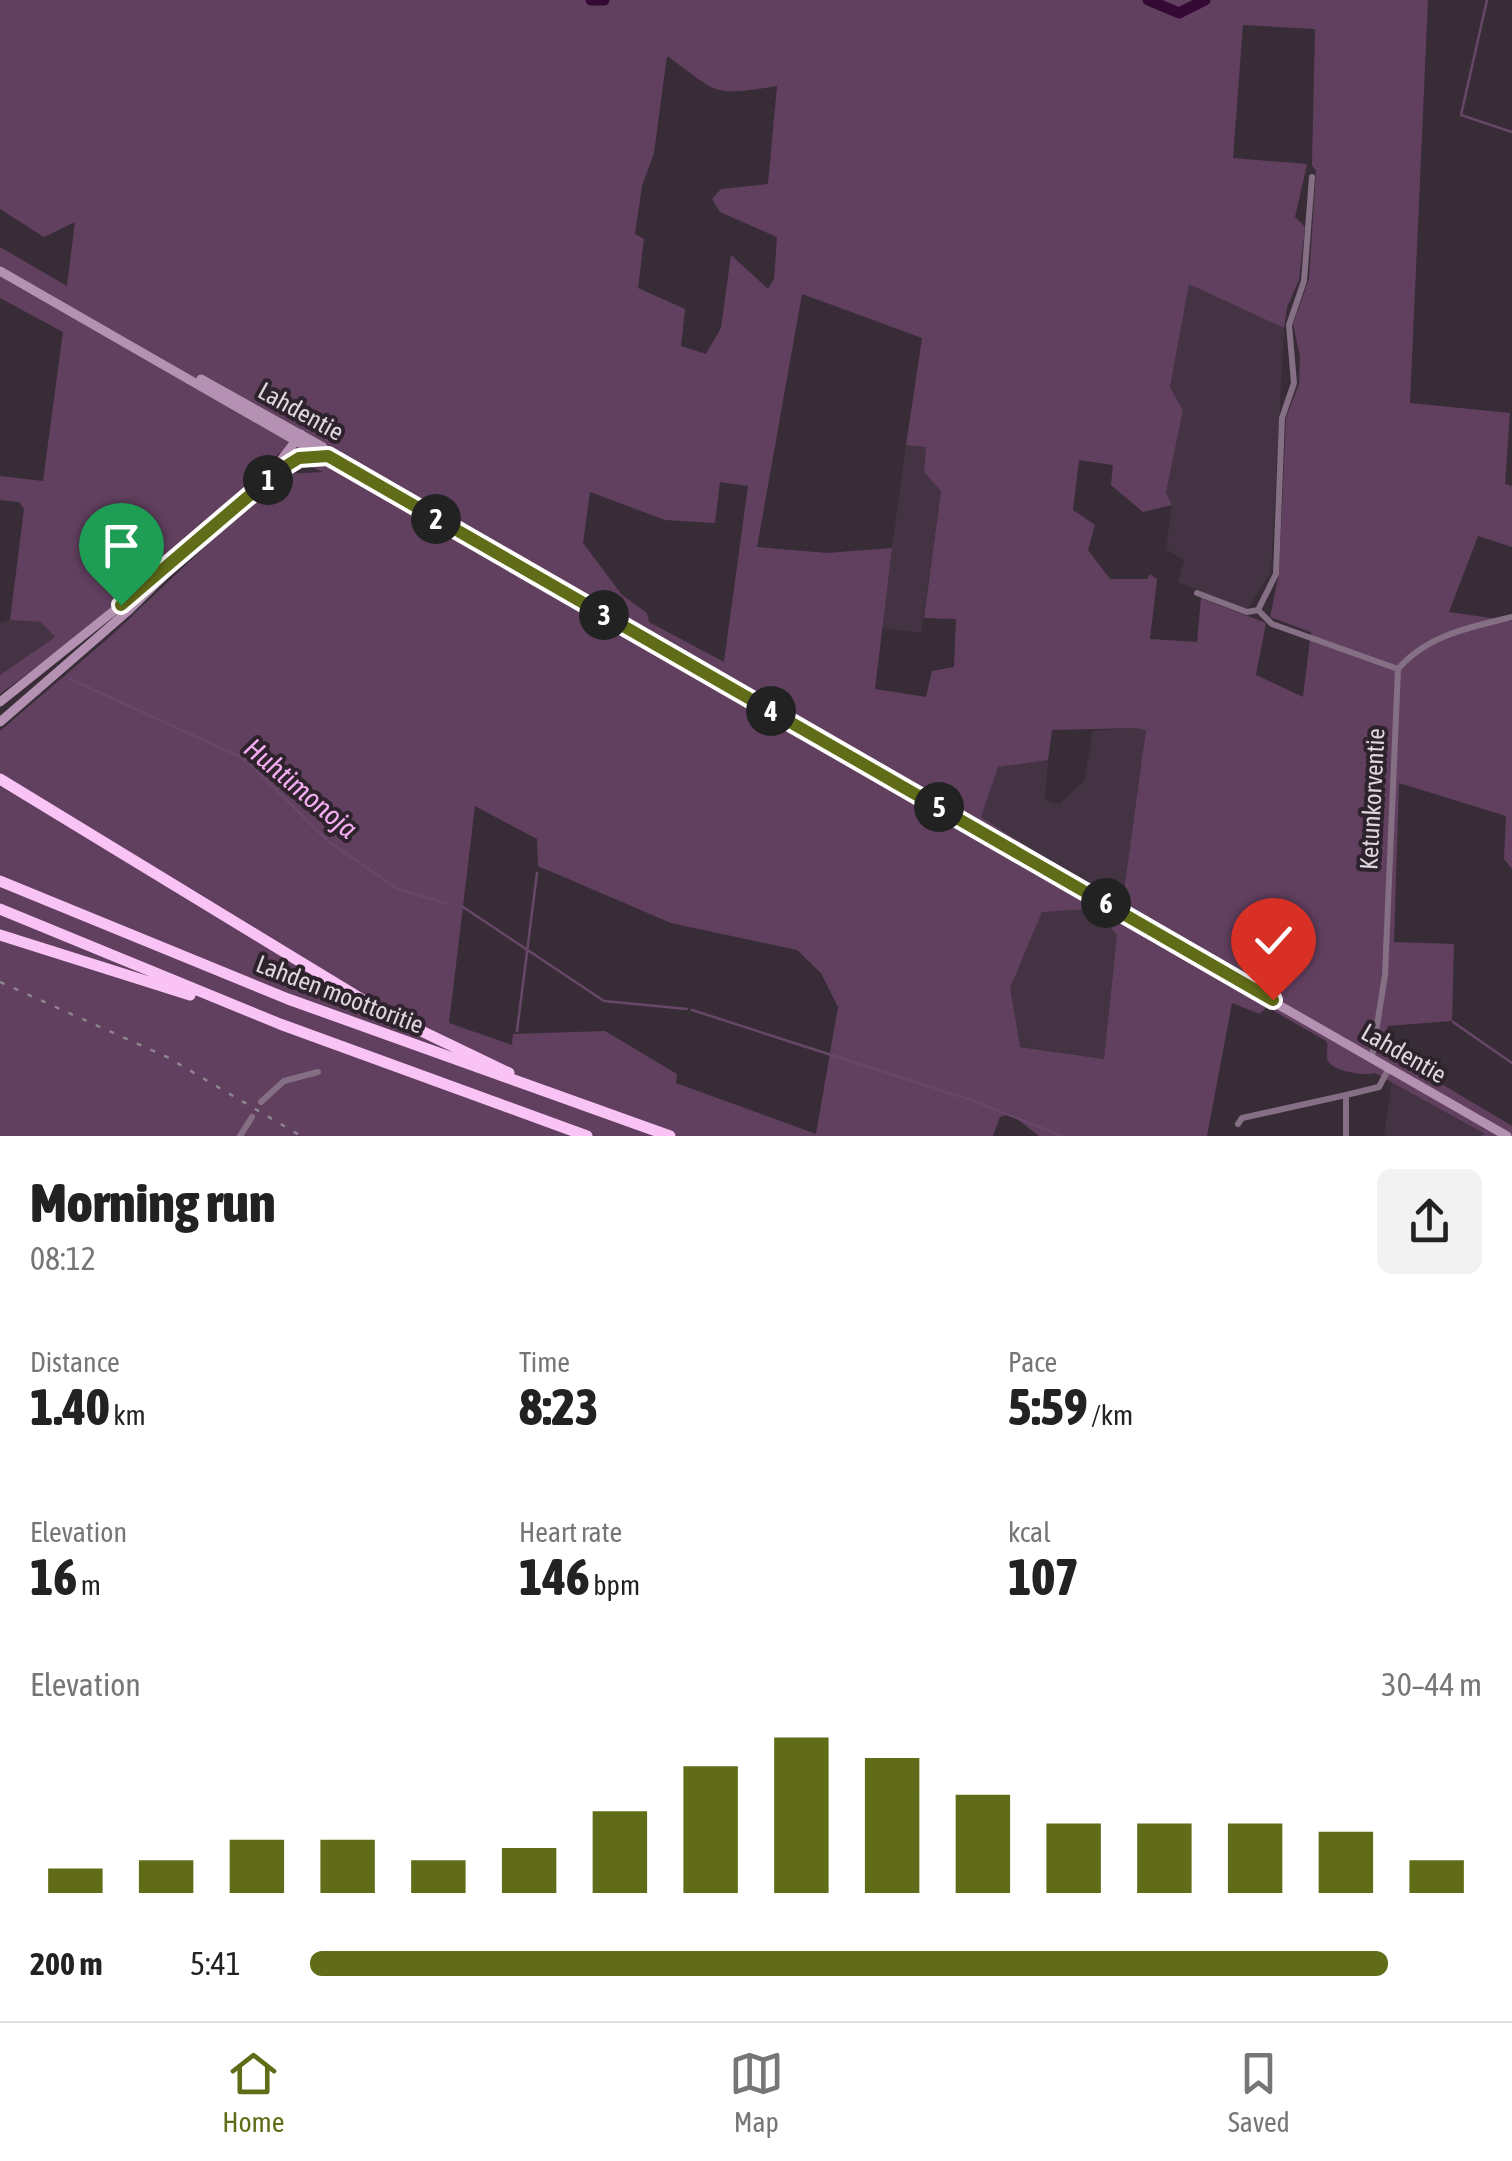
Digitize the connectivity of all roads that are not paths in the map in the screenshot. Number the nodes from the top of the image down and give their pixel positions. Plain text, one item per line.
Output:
1 (1312, 177) dead end
2 (0, 270) edge
3 (299, 438) junction
4 (328, 456) junction
5 (278, 471) junction
6 (210, 530) junction
7 (500, 555) junction
8 (162, 574) junction
9 (1197, 594) dead end
10 (1258, 610) junction
11 (1512, 617) edge
12 (1398, 668) junction
13 (0, 702) edge
14 (0, 722) edge
15 (0, 779) edge
16 (0, 882) edge
17 (0, 910) edge
18 (0, 935) edge
19 (280, 1024) junction
20 (1372, 1058) junction
21 (1389, 1068) junction
22 (318, 1072) dead end
23 (1346, 1095) junction
24 (261, 1102) dead end
25 (576, 1104) junction
26 (252, 1117) dead end
27 (1238, 1124) dead end
28 (240, 1136) edge
29 (587, 1136) edge
30 (670, 1136) edge
31 (1346, 1136) edge
32 (1507, 1136) edge

1 - 10 street
2 - 3 main road, Lahdentie
3 - 4 main road, Lahdentie
3 - 5 main road
3 - 6 main road
3 - 7 main road, Lahdentie
4 - 5 main road
4 - 7 main road, Lahdentie
5 - 6 main road
6 - 8 main road
7 - 20 main road, Lahdentie
8 - 13 main road
8 - 14 main road
9 - 10 street
10 - 12 street
11 - 12 street
12 - 20 street, Ketunkorventie
15 - 25 highway
16 - 25 highway, Lahden moottoritie
17 - 19 highway, Lahden moottoritie
18 - 19 highway
19 - 29 highway, Lahden moottoritie
20 - 21 main road, Lahdentie
21 - 23 street
21 - 32 main road, Lahdentie
22 - 24 street
23 - 27 street
23 - 31 street
25 - 30 highway, Lahden moottoritie
26 - 28 street

